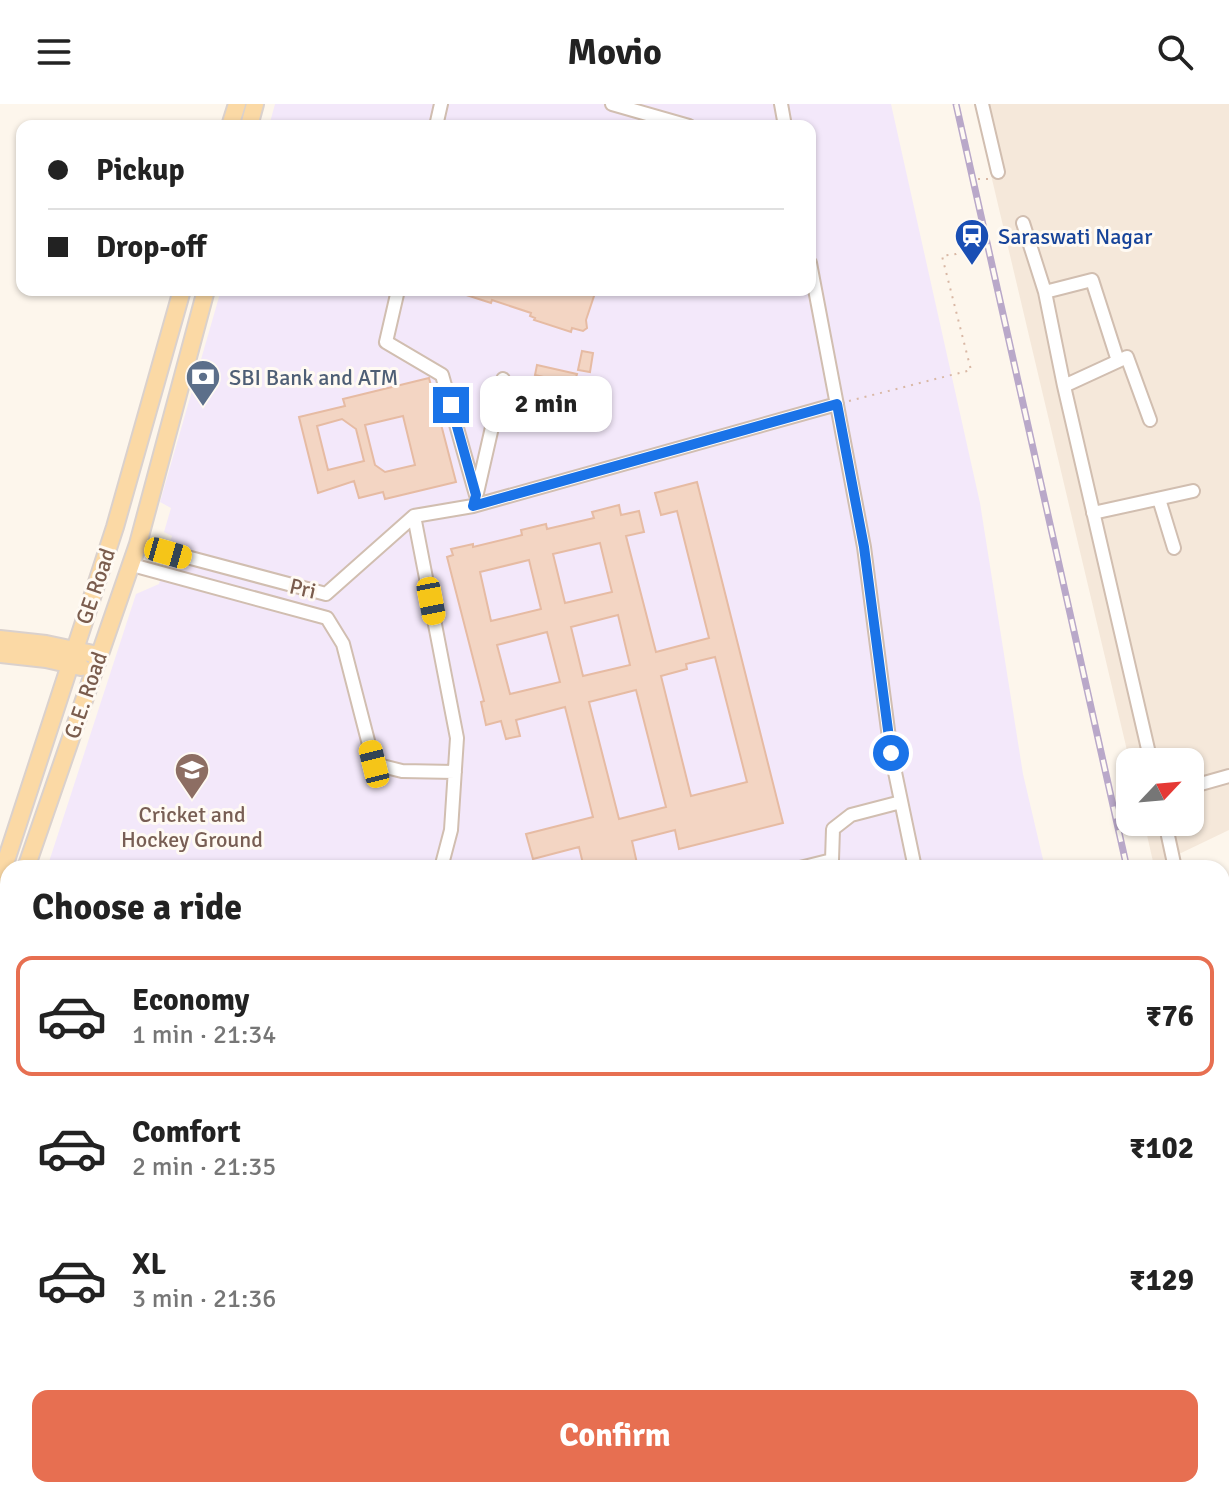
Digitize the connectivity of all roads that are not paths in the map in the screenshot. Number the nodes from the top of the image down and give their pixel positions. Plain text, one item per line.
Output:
1 (612, 104) edge
2 (982, 104) edge
3 (668, 120) edge
4 (998, 172) dead end
5 (1023, 223) dead end
6 (1045, 292) junction
7 (816, 294) edge
8 (180, 296) edge
9 (204, 296) edge
10 (397, 296) edge
11 (1118, 361) junction
12 (503, 379) dead end
13 (1064, 386) junction
14 (837, 404) junction
15 (1150, 420) dead end
16 (1193, 491) dead end
17 (1159, 499) junction
18 (475, 500) junction
19 (1093, 513) junction
20 (414, 516) junction
21 (112, 533) junction
22 (138, 544) junction
23 (1174, 548) dead end
24 (105, 555) junction
25 (132, 565) junction
26 (326, 594) junction
27 (327, 618) junction
28 (0, 639) edge
29 (0, 654) edge
30 (72, 657) junction
31 (95, 663) junction
32 (1148, 748) edge
33 (455, 772) junction
34 (1229, 776) edge
35 (1204, 783) edge
36 (901, 802) junction
37 (1168, 836) edge
38 (6, 860) edge
39 (29, 860) edge
40 (443, 860) edge
41 (832, 860) edge
42 (913, 860) edge
43 (1173, 860) edge

1 - 3 street
2 - 4 street
5 - 6 street
6 - 11 street
6 - 13 street
7 - 14 street
8 - 21 main road, GE Road
9 - 22 main road, G.E. Road
10 - 18 street
11 - 13 street
11 - 15 street
12 - 18 street
13 - 19 street
14 - 18 street
14 - 36 street
16 - 17 street
17 - 19 street
17 - 23 street
18 - 20 street
19 - 32 street
20 - 26 street, Pri
20 - 33 street
21 - 22 main road
21 - 24 main road, GE Road
22 - 25 main road, G.E. Road
22 - 26 street, Pri
24 - 25 main road
24 - 30 main road, GE Road
25 - 27 street
25 - 31 main road, G.E. Road
26 - 27 street
27 - 33 street
28 - 30 main road
29 - 30 main road
30 - 31 main road
30 - 38 main road, GE Road
31 - 39 main road, G.E. Road
33 - 40 street
34 - 35 street
36 - 41 street
36 - 42 street
37 - 43 street

